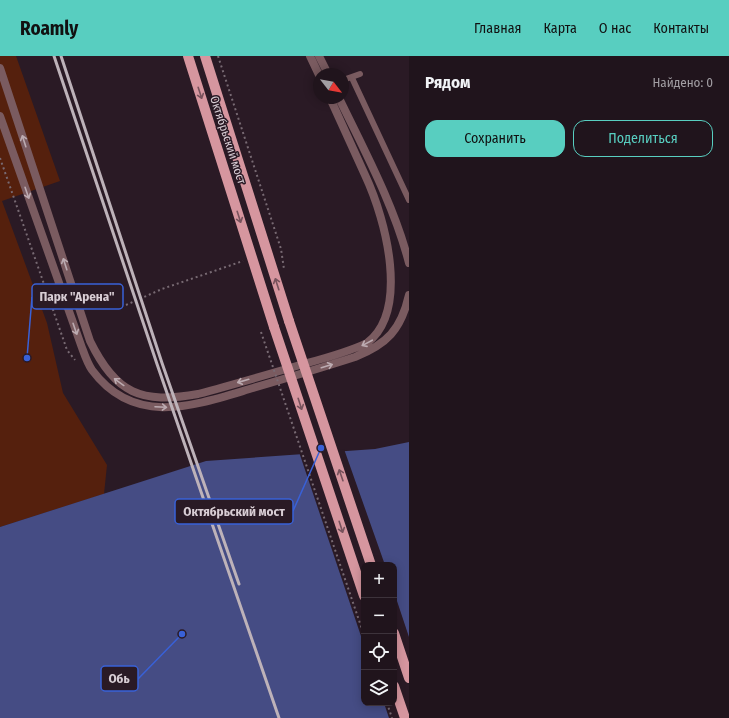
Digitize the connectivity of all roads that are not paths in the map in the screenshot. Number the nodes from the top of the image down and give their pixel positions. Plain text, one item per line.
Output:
1 (188, 56) edge
2 (205, 56) edge
3 (310, 56) edge
4 (319, 56) edge
5 (0, 68) edge
6 (316, 68) edge
7 (325, 68) edge
8 (360, 74) dead end
9 (352, 78) junction
10 (349, 79) edge
11 (333, 104) edge
12 (342, 104) edge
13 (0, 116) edge
14 (409, 200) edge
15 (398, 255) dead end
16 (409, 263) edge
17 (405, 295) edge
18 (370, 562) edge
19 (361, 587) edge
20 (394, 634) edge
21 (409, 678) edge
22 (397, 695) edge
23 (405, 718) edge

1 -> 19 main road, Октябрьский мост, bridge
18 -> 2 main road, Октябрьский мост, bridge
3 - 6 street
4 - 7 street
17 -> 5 street
8 - 9 lane
9 - 10 lane
9 - 14 lane
11 - 15 street
12 - 16 street
13 -> 17 street
20 - 21 main road
22 - 23 main road

